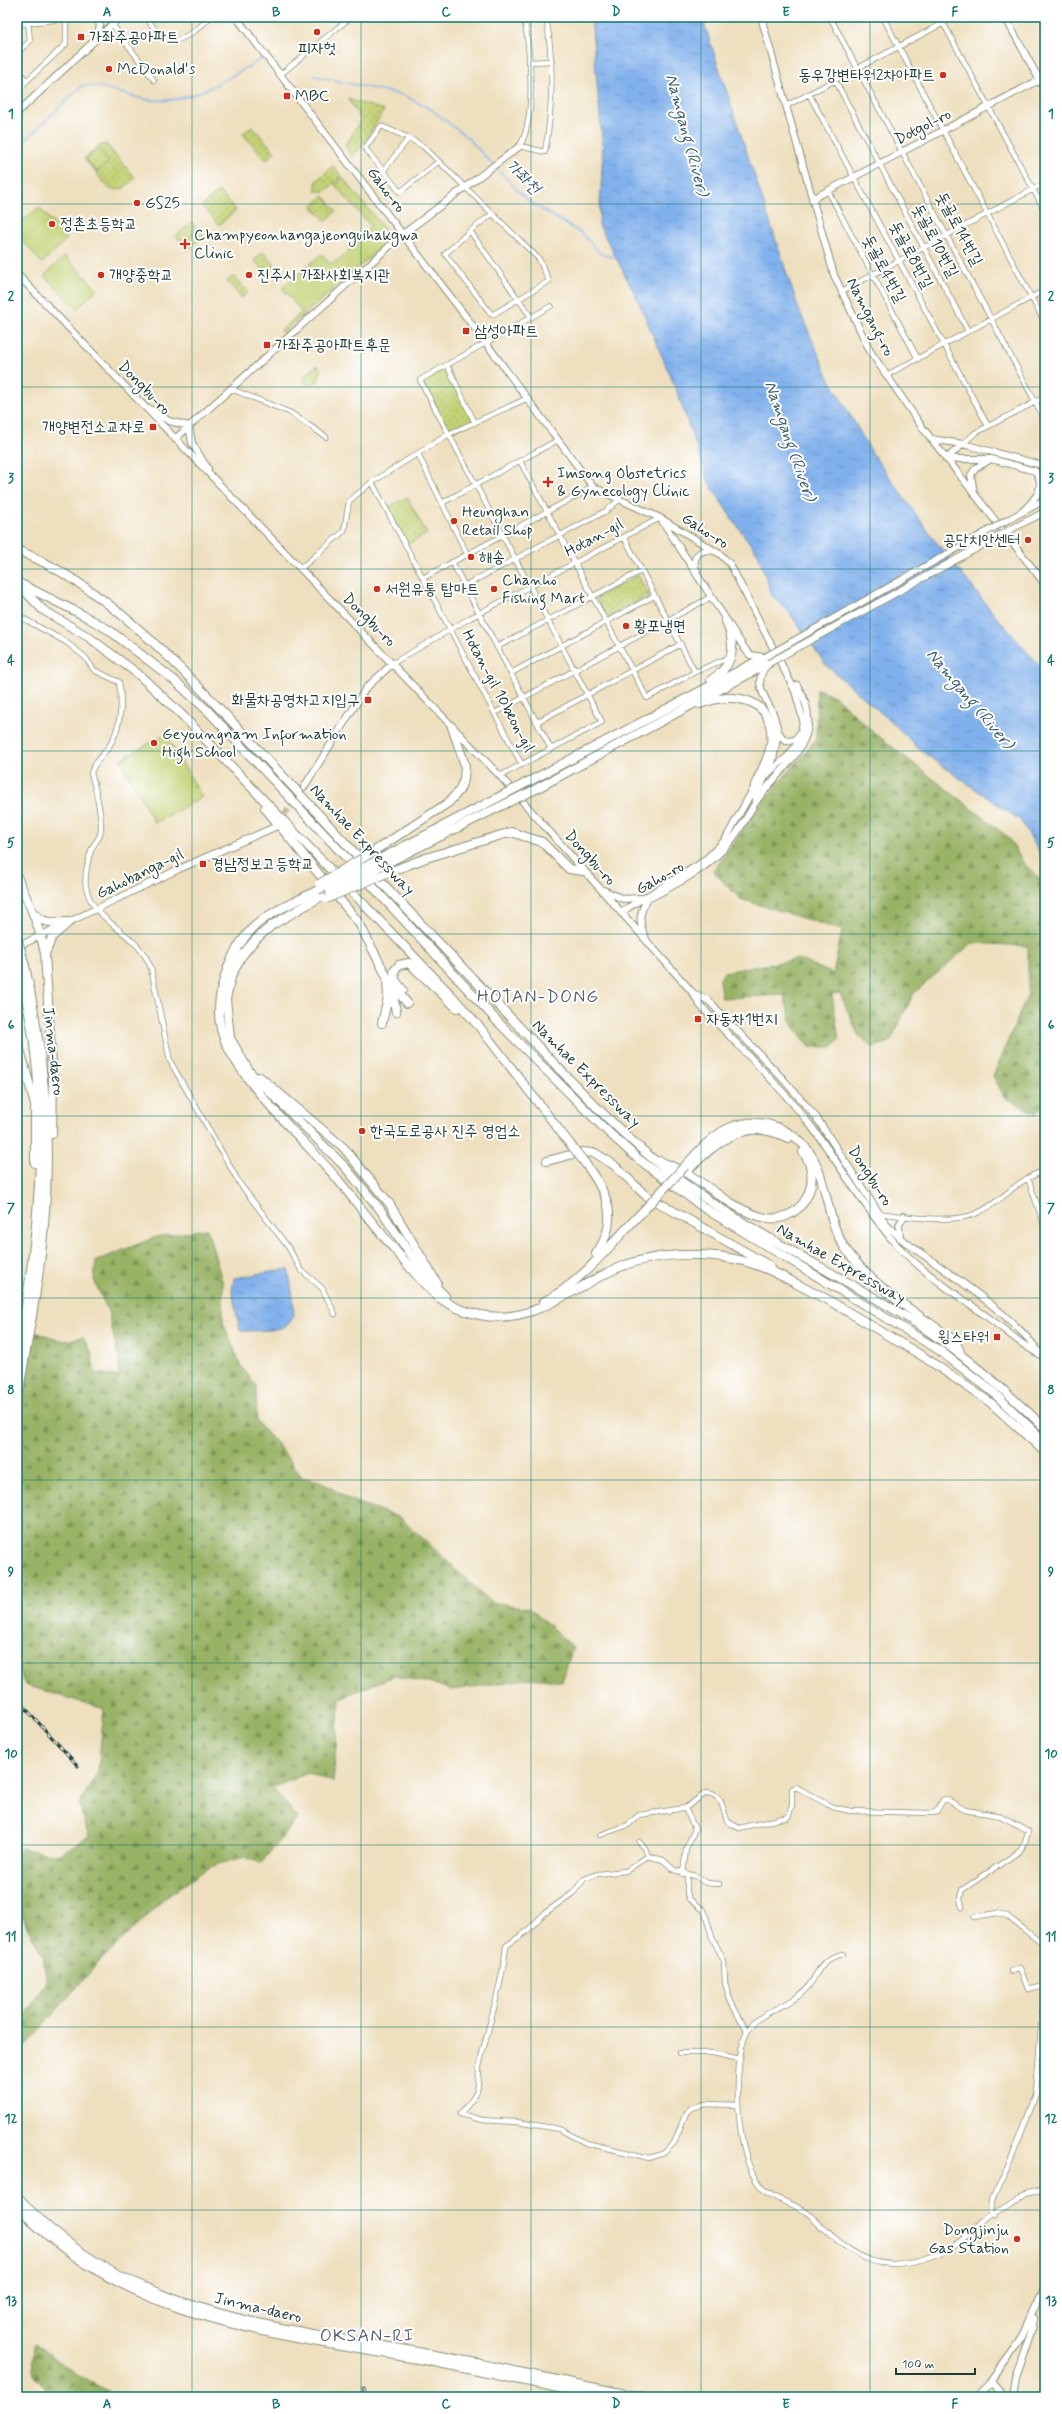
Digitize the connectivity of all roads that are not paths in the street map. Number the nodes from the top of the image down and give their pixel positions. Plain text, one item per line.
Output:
1 (82, 17) edge
2 (95, 17) edge
3 (120, 17) edge
4 (146, 17) edge
5 (210, 17) edge
6 (236, 17) edge
7 (351, 17) edge
8 (524, 17) edge
9 (546, 17) edge
10 (761, 17) edge
11 (830, 17) edge
12 (882, 17) edge
13 (940, 17) edge
14 (955, 17) edge
15 (1005, 17) edge
16 (66, 18) junction
17 (28, 21) junction
18 (943, 23) junction
19 (17, 24) edge
20 (112, 24) junction
21 (98, 37) junction
22 (899, 47) junction
23 (17, 53) edge
24 (552, 61) junction
25 (529, 62) junction
26 (858, 68) junction
27 (17, 70) edge
28 (281, 74) junction
29 (1042, 78) edge
30 (154, 80) dead end
31 (835, 80) junction
32 (27, 81) junction
33 (17, 90) edge
34 (1045, 90) edge
35 (809, 94) junction
36 (786, 106) junction
37 (989, 107) junction
38 (17, 113) edge
39 (944, 130) junction
40 (409, 138) junction
41 (520, 146) junction
42 (903, 152) junction
43 (438, 162) junction
44 (879, 164) junction
45 (383, 171) junction
46 (854, 177) junction
47 (1045, 183) edge
48 (466, 188) junction
49 (1033, 189) junction
50 (828, 191) junction
51 (812, 199) junction
52 (1045, 211) edge
53 (492, 214) junction
54 (988, 214) junction
55 (470, 231) junction
56 (403, 234) junction
57 (947, 235) junction
58 (924, 247) junction
59 (899, 260) junction
60 (17, 274) edge
61 (873, 274) junction
62 (1045, 290) edge
63 (842, 291) junction
64 (1031, 297) junction
65 (519, 299) junction
66 (551, 306) dead end
67 (531, 317) junction
68 (992, 318) junction
69 (1045, 323) edge
70 (968, 331) junction
71 (486, 343) junction
72 (944, 344) junction
73 (918, 359) junction
74 (447, 365) junction
75 (886, 376) junction
76 (231, 389) junction
77 (1045, 397) edge
78 (136, 398) junction
79 (528, 398) junction
80 (1036, 402) junction
81 (1045, 420) edge
82 (475, 423) junction
83 (189, 426) junction
84 (988, 426) junction
85 (449, 434) junction
86 (326, 437) dead end
87 (175, 439) junction
88 (931, 439) junction
89 (558, 440) junction
90 (963, 444) junction
91 (418, 454) junction
92 (946, 459) junction
93 (991, 459) junction
94 (520, 460) junction
95 (1045, 466) edge
96 (214, 478) junction
97 (372, 482) junction
98 (476, 485) junction
99 (593, 487) junction
100 (975, 496) junction
101 (619, 500) junction
102 (1045, 500) edge
103 (442, 503) junction
104 (547, 511) junction
105 (1045, 512) edge
106 (1021, 513) junction
107 (1045, 515) edge
108 (660, 518) junction
109 (1029, 520) junction
110 (502, 535) junction
111 (560, 536) junction
112 (624, 537) junction
113 (17, 550) edge
114 (716, 551) junction
115 (467, 554) junction
116 (515, 559) junction
117 (452, 562) junction
118 (575, 563) junction
119 (1033, 567) junction
120 (300, 569) junction
121 (641, 571) junction
122 (1045, 574) edge
123 (423, 578) junction
124 (17, 582) edge
125 (1045, 584) edge
126 (464, 586) junction
127 (529, 587) junction
128 (704, 587) junction
129 (593, 596) junction
130 (654, 596) junction
131 (711, 597) junction
132 (479, 613) junction
133 (17, 615) edge
134 (548, 620) junction
135 (668, 620) junction
136 (726, 620) junction
137 (606, 621) junction
138 (450, 629) junction
139 (681, 644) junction
140 (561, 645) junction
141 (620, 646) junction
142 (497, 647) junction
143 (730, 657) junction
144 (767, 660) junction
145 (393, 663) junction
146 (632, 669) junction
147 (786, 669) junction
148 (574, 671) junction
149 (695, 672) junction
150 (511, 673) junction
151 (587, 693) junction
152 (524, 698) junction
153 (667, 707) junction
154 (495, 713) junction
155 (674, 716) junction
156 (803, 720) junction
157 (537, 722) junction
158 (452, 727) junction
159 (778, 731) junction
160 (551, 749) junction
161 (522, 765) junction
162 (766, 775) junction
163 (240, 776) junction
164 (500, 776) junction
165 (756, 785) junction
166 (304, 787) dead end
167 (746, 818) junction
168 (275, 827) tunnel mouth
169 (380, 863) junction
170 (584, 871) junction
171 (17, 877) edge
172 (599, 888) junction
173 (320, 893) junction
174 (645, 899) junction
175 (295, 907) junction
176 (95, 910) junction
177 (33, 911) junction
178 (621, 913) junction
179 (69, 922) junction
180 (41, 935) junction
181 (17, 937) edge
182 (650, 946) junction
183 (17, 947) edge
184 (45, 954) junction
185 (20, 966) edge
186 (385, 972) junction
187 (392, 984) junction
188 (693, 993) junction
189 (396, 1012) dead end
190 (470, 1017) junction
191 (384, 1018) dead end
192 (17, 1038) edge
193 (249, 1071) junction
194 (648, 1155) junction
195 (547, 1161) dead end
196 (47, 1164) junction
197 (687, 1167) junction
198 (1045, 1171) edge
199 (1028, 1178) junction
200 (40, 1192) junction
201 (646, 1211) junction
202 (871, 1212) junction
203 (879, 1213) junction
204 (904, 1216) junction
205 (1045, 1228) edge
206 (900, 1238) junction
207 (566, 1288) junction
208 (443, 1294) junction
209 (822, 1297) junction
210 (543, 1306) junction
211 (335, 1314) dead end
212 (960, 1353) junction
213 (1044, 1358) edge
214 (17, 1362) edge
215 (17, 1402) edge
216 (1045, 1428) edge
217 (1045, 1442) edge
218 (1045, 1452) edge
219 (685, 1808) junction
220 (600, 1835) dead end
221 (639, 1842) dead end
222 (648, 1856) junction
223 (685, 1874) junction
224 (719, 1884) dead end
225 (962, 1907) dead end
226 (974, 1917) dead end
227 (1045, 1946) edge
228 (843, 1954) dead end
229 (1011, 1972) dead end
230 (1045, 1985) edge
231 (1045, 2008) edge
232 (747, 2032) junction
233 (679, 2053) dead end
234 (740, 2059) junction
235 (738, 2105) junction
236 (1045, 2192) edge
237 (17, 2196) edge
238 (17, 2206) edge
239 (994, 2216) junction
240 (1045, 2287) edge
241 (1034, 2312) junction
242 (990, 2380) junction
243 (602, 2397) edge
244 (641, 2397) edge
245 (976, 2397) edge
246 (1002, 2397) edge
247 (1012, 2397) edge

1 - 16 street
2 - 21 street
3 - 20 street
4 - 5 street
6 - 28 street, Gaho-ro
7 - 28 street
8 - 25 street
9 - 24 street
10 - 36 street, Namgang-ro
11 - 26 street, 돗골로14번길
12 - 22 street
13 - 18 street
14 - 18 street
15 - 29 street
16 - 17 street
16 - 32 street
17 - 19 street
17 - 23 street
18 - 22 street
18 - 37 street
20 - 21 street
20 - 30 street
21 - 38 street
22 - 26 street
22 - 39 street
24 - 25 street
24 - 41 street
25 - 41 street
26 - 31 street
26 - 42 street, 돗골로14번길
27 - 32 street
28 - 56 street, Gaho-ro
29 - 34 street
29 - 37 street, Dotgol-ro
31 - 35 street
31 - 44 street, 돗골로10번길
32 - 33 street
35 - 36 street
35 - 46 street, 돗골로8번길
36 - 51 street, Namgang-ro
37 - 39 street, Dotgol-ro
37 - 49 street
39 - 42 street, Dotgol-ro
39 - 54 street
40 - 43 street
40 - 45 street
40 - 45 street
41 - 48 street
42 - 44 street, Dotgol-ro
42 - 57 street, 돗골로14번길
43 - 45 street
43 - 48 street
44 - 46 street, Dotgol-ro
44 - 58 street, 돗골로10번길
46 - 50 street, Dotgol-ro
46 - 59 street, 돗골로8번길
47 - 49 street
48 - 53 street
48 - 56 street
49 - 52 street
49 - 54 street
50 - 51 street, Dotgol-ro
50 - 61 street, 돗골로4번길
51 - 63 street, Namgang-ro
53 - 55 street
53 - 65 street
54 - 57 street
54 - 64 street
55 - 65 street
55 - 65 street
56 - 71 street, Gaho-ro
56 - 76 street
57 - 58 street
57 - 68 street, 돗골로14번길
58 - 59 street
58 - 70 street, 돗골로10번길
59 - 61 street
59 - 72 street, 돗골로8번길
60 - 78 street, Dongbu-ro
61 - 63 street
61 - 73 street, 돗골로4번길
62 - 64 street
63 - 75 street, Namgang-ro
64 - 68 street
64 - 69 street
65 - 67 street
66 - 67 street
67 - 71 street
68 - 70 street
68 - 80 street, 돗골로14번길
70 - 72 street
71 - 74 street
71 - 79 street, Gaho-ro
72 - 73 street
72 - 84 street, 돗골로8번길
73 - 75 street
74 - 82 street
74 - 85 street
75 - 88 street, Namgang-ro
76 - 83 street
76 - 86 street
77 - 80 street
78 - 83 street
78 - 87 street, Dongbu-ro
79 - 82 street
79 - 89 street, Gaho-ro
80 - 81 street, 돗골로14번길
80 - 84 street
82 - 85 street
83 - 87 street
83 - 96 street
84 - 90 street
85 - 91 street
85 - 98 street
87 - 96 street, Dongbu-ro
88 - 90 street
88 - 92 street, Namgang-ro
89 - 94 street
89 - 99 street, Gaho-ro
90 - 92 street
90 - 95 street
91 - 97 street
91 - 103 street
92 - 93 street
92 - 100 street, Namgang-ro
93 - 100 street
93 - 106 street
94 - 98 street
94 - 104 street
96 - 120 street, Dongbu-ro
97 - 120 street
97 - 123 street, Hotan-gil 10beon-gil
98 - 103 street
98 - 110 street
99 - 101 street, Gaho-ro
99 - 104 street
100 - 119 street, Namgang-ro
101 - 108 street, Gaho-ro
101 - 111 street
102 - 106 street
103 - 115 street
104 - 110 street
104 - 111 street
105 - 109 street
106 - 144 street, bridge
107 - 109 street
108 - 112 street, Hotan-gil
108 - 114 street, Gaho-ro
108 - 128 street
109 - 144 street, bridge
110 - 115 street
110 - 116 street
111 - 116 street
111 - 118 street
112 - 118 street, Hotan-gil
112 - 121 street
113 - 194 highway, Namhae Expressway
114 - 128 street
114 - 147 street, Gaho-ro
115 - 117 street
116 - 126 street
116 - 127 street
117 - 123 street
117 - 126 street
118 - 127 street, Hotan-gil
118 - 129 street
119 - 122 street
119 - 125 street, Namgang-ro
120 - 145 street, Dongbu-ro
121 - 129 street
121 - 130 street
123 - 138 street, Hotan-gil 10beon-gil
124 - 163 highway
124 - 217 highway, Namhae Expressway
126 - 132 street
127 - 132 street, Hotan-gil
127 - 134 street
128 - 131 street
129 - 134 street
129 - 137 street
130 - 135 street
130 - 137 street
131 - 135 street
131 - 136 street
132 - 138 street, Hotan-gil
132 - 142 street
133 - 176 street
134 - 140 street
134 - 142 street
135 - 139 street
135 - 141 street
136 - 143 highway
136 - 144 street
137 - 140 street
137 - 141 street
138 - 145 street, Hotan-gil
138 - 154 street, Hotan-gil 10beon-gil
139 - 146 street
139 - 149 street
140 - 148 street
140 - 150 street
141 - 146 street
141 - 148 street
142 - 150 street
143 - 149 street
143 - 153 highway
144 - 153 highway
144 - 155 highway
144 - 159 street
145 - 158 street, Dongbu-ro
145 - 166 street
146 - 149 street
146 - 151 street
147 - 156 street, Gaho-ro
147 - 167 street, Gaho-ro
148 - 151 street
148 - 152 street
150 - 152 street
151 - 157 street
151 - 160 street
152 - 154 street
152 - 157 street
153 - 169 highway, bridge
154 - 161 street, Hotan-gil 10beon-gil
155 - 165 highway
155 - 169 highway, bridge
156 - 159 street
156 - 162 street, Gaho-ro
157 - 160 street
158 - 164 street, Dongbu-ro
158 - 173 highway, bridge
159 - 162 street
160 - 161 street
161 - 164 street
162 - 165 street, Gaho-ro
162 - 167 street
163 - 186 highway
163 - 190 highway
164 - 170 street, Dongbu-ro
165 - 174 street, Gaho-ro
167 - 174 street, Gaho-ro
168 - 176 street, Gahobanga-gil
169 - 173 highway, bridge
170 - 172 street, Dongbu-ro
170 - 173 highway, bridge
171 - 177 highway
172 - 174 street
172 - 178 street, Dongbu-ro
173 - 175 highway
173 - 175 highway
174 - 178 street, Gaho-ro
174 - 182 street
175 - 193 highway
175 - 210 highway
176 - 179 street, Gahobanga-gil
176 - 211 street
177 - 179 highway
177 - 180 highway
178 - 182 street, Dongbu-ro
179 - 180 street, Gahobanga-gil
179 - 184 highway
180 - 183 street, Gahobanga-gil
180 - 184 highway
181 - 185 highway, bridge
182 - 188 street, Dongbu-ro
184 - 196 highway
185 - 196 highway, Jinma-daero
185 - 200 highway, Jinma-daero
186 - 187 highway
186 - 191 highway
187 - 189 highway
187 - 190 highway
188 - 202 street, Dongbu-ro
188 - 203 street, Dongbu-ro
190 - 207 highway, bridge
192 - 200 highway
193 - 208 highway
193 - 208 highway
194 - 197 highway
194 - 212 highway, Namhae Expressway
195 - 209 highway
196 - 215 highway, Jinma-daero
197 - 201 highway, bridge
197 - 212 highway
198 - 199 street
199 - 204 street
199 - 205 street
200 - 214 highway, Jinma-daero
201 - 207 highway
201 - 210 highway
202 - 203 street
202 - 213 street, Dongbu-ro
203 - 204 street
203 - 206 street, Dongbu-ro
204 - 206 street
206 - 213 street, Dongbu-ro
207 - 208 highway
209 - 210 highway
209 - 218 highway
212 - 216 highway, Namhae Expressway
219 - 220 street
219 - 223 street
219 - 225 street
221 - 222 street
222 - 223 street
222 - 235 street
223 - 224 street
223 - 232 street
226 - 227 street
228 - 232 street
229 - 230 street
231 - 239 street
232 - 234 street
233 - 234 street
234 - 235 street
235 - 239 street
236 - 239 street
237 - 244 highway, Jinma-daero
238 - 243 highway, Jinma-daero
240 - 241 street
241 - 242 street
241 - 247 street
242 - 245 street
242 - 246 street

